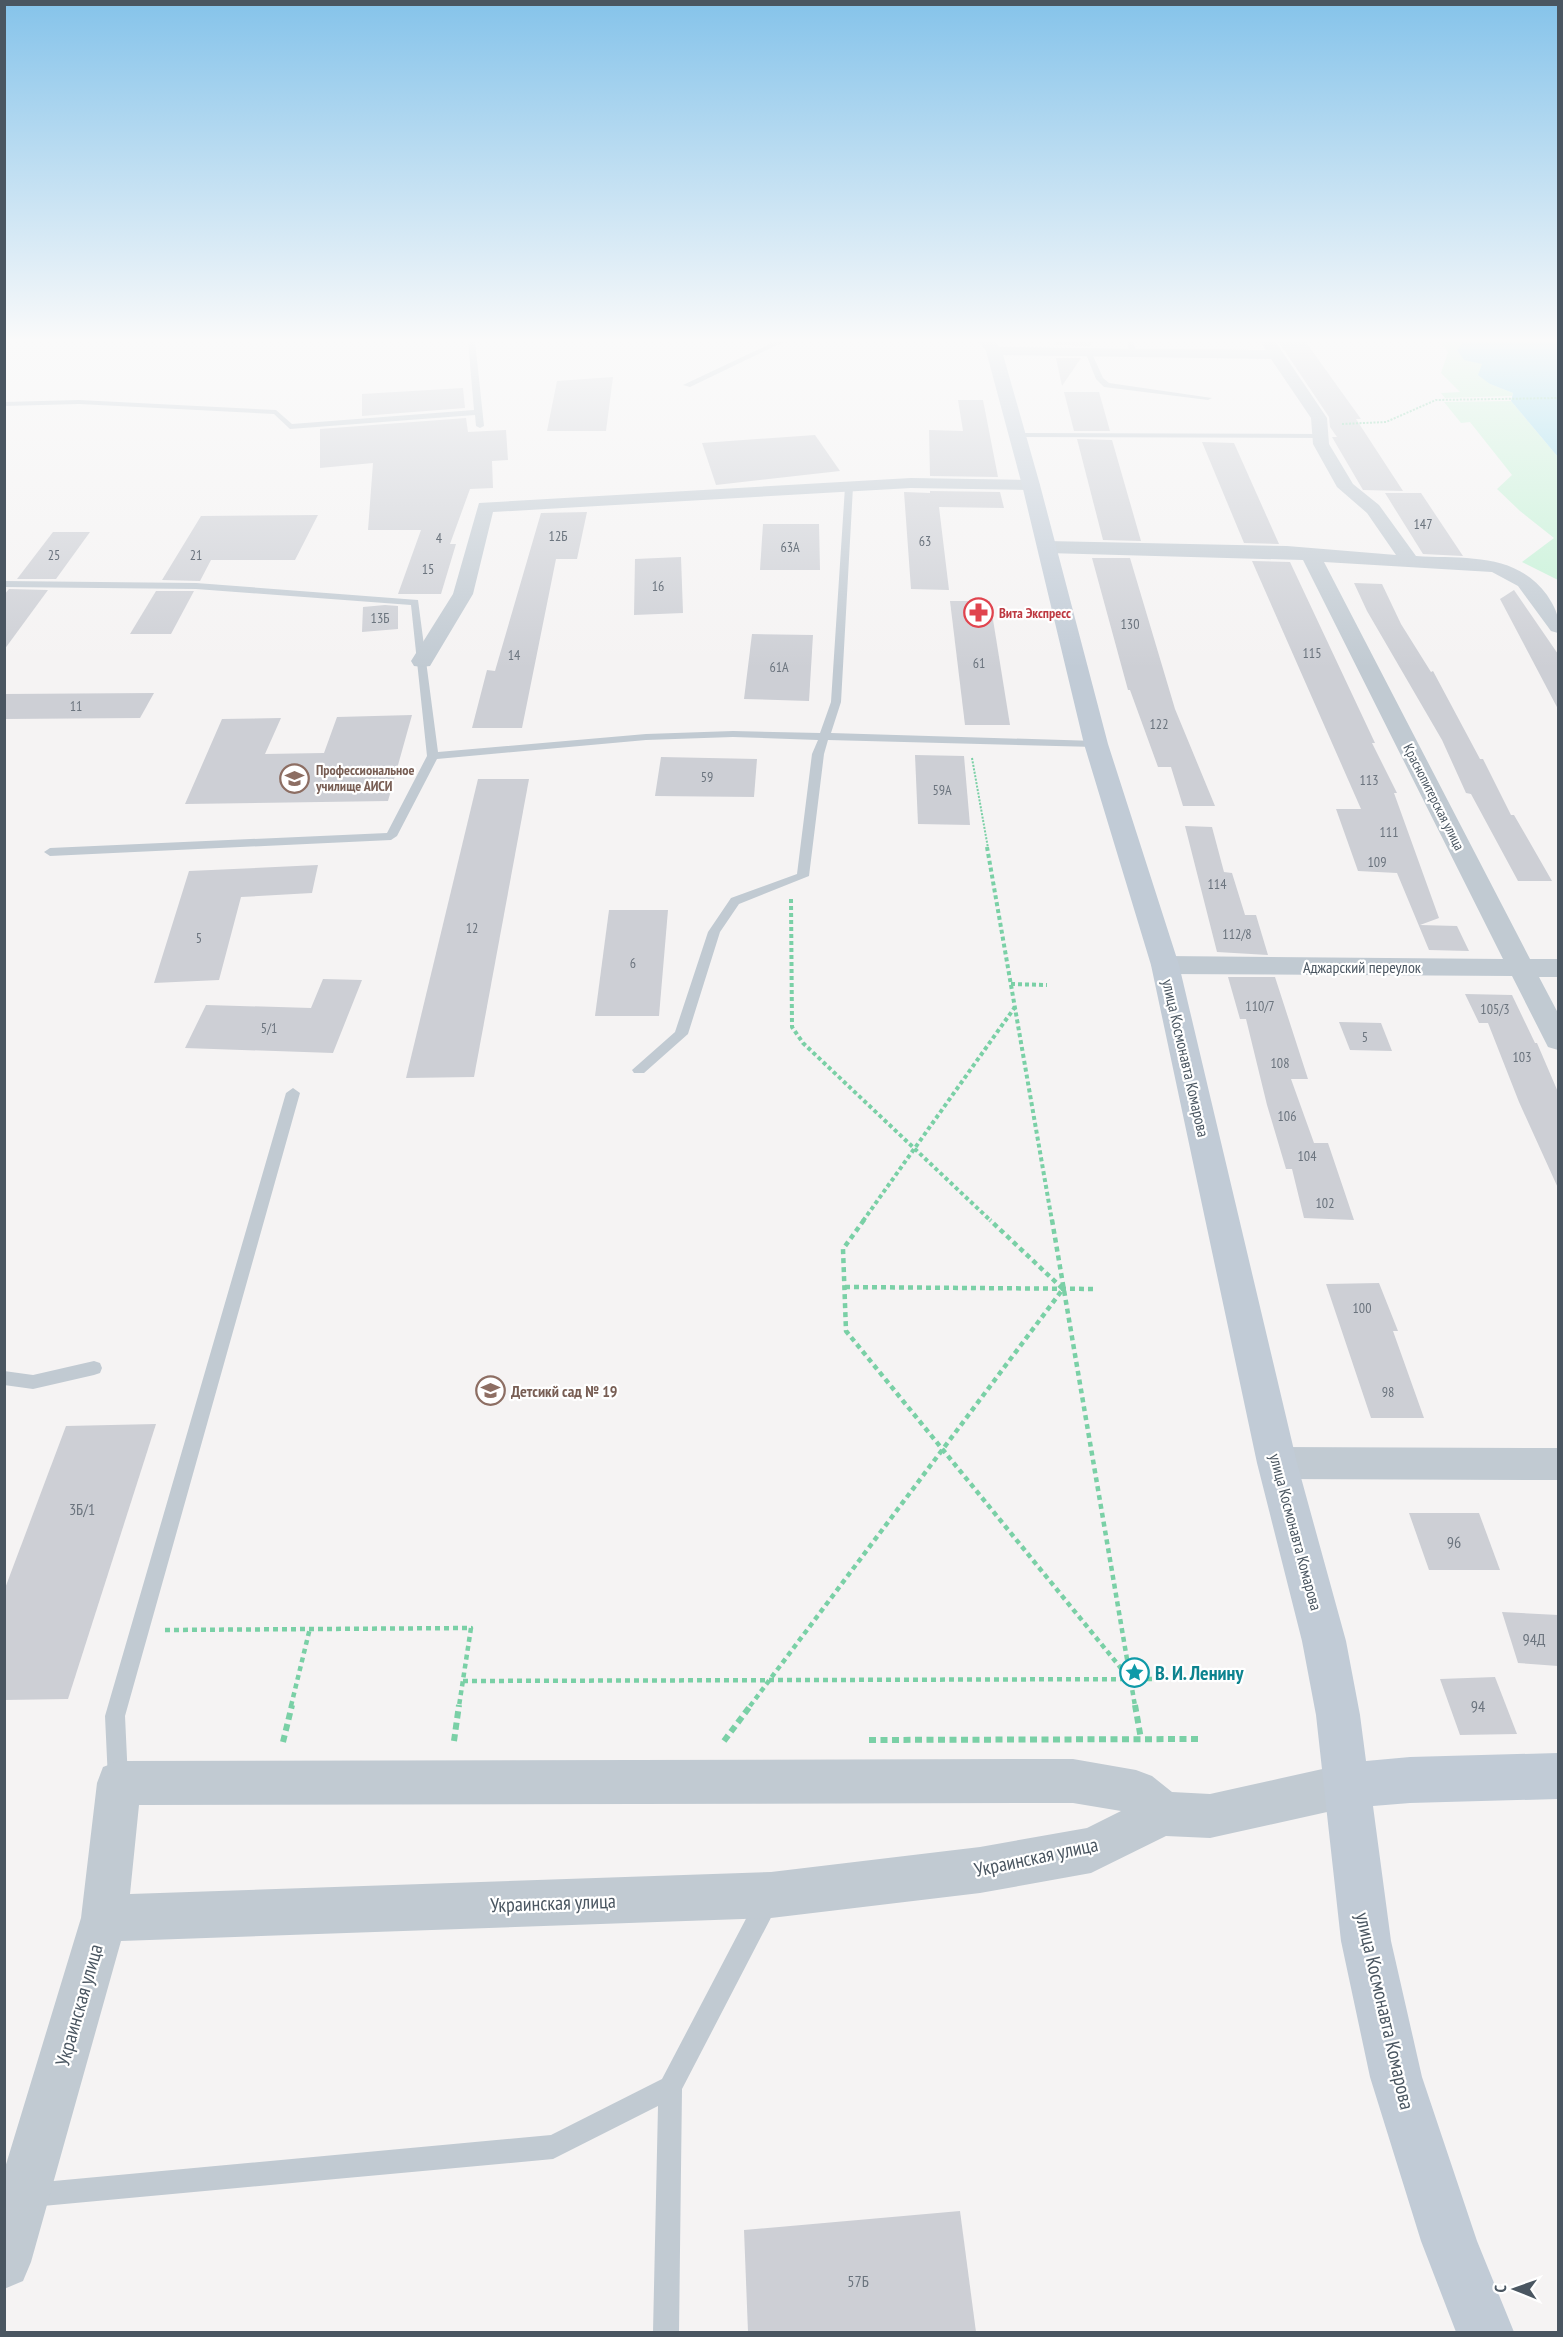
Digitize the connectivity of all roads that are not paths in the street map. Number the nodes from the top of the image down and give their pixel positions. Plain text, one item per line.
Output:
1 (1021, 450) edge
2 (1325, 450) edge
3 (1031, 485) junction
4 (849, 487) junction
5 (1047, 547) junction
6 (1310, 554) junction
7 (1409, 560) junction
8 (4, 584) edge
9 (1558, 627) edge
10 (422, 661) junction
11 (824, 737) junction
12 (1096, 744) junction
13 (432, 756) junction
14 (50, 852) dead end
15 (1165, 965) junction
16 (1521, 968) junction
17 (1558, 968) edge
18 (1558, 1040) edge
19 (639, 1070) dead end
20 (293, 1093) dead end
21 (94, 1368) dead end
22 (4, 1378) edge
23 (1277, 1463) junction
24 (1558, 1464) edge
25 (1558, 1776) edge
26 (119, 1783) junction
27 (1345, 1786) junction
28 (1164, 1815) junction
29 (771, 1895) junction
30 (104, 1918) junction
31 (670, 2087) junction
32 (23, 2196) junction
33 (4, 2262) edge
34 (666, 2332) edge
35 (1485, 2332) edge

1 - 3 main road, улица Космонавта Комарова
2 - 7 street
3 - 4 street
3 - 5 main road, улица Космонавта Комарова
4 - 10 street
4 - 11 lane
5 - 6 street
5 - 12 main road, улица Космонавта Комарова
6 - 7 street
6 - 16 street, Краснопитерская улица
7 - 9 street
8 - 10 lane
10 - 13 lane
11 - 12 lane
11 - 13 lane
11 - 19 lane
12 - 15 main road, улица Космонавта Комарова
13 - 14 lane
15 - 16 street, Аджарский переулок
15 - 23 main road, улица Космонавта Комарова
16 - 17 street, Аджарский переулок
16 - 18 street, Краснопитерская улица
20 - 26 lane
21 - 22 lane
23 - 24 street
23 - 27 main road, улица Космонавта Комарова
25 - 27 main road
26 - 28 street
26 - 30 street
27 - 28 street, Украинская улица
27 - 35 main road, улица Космонавта Комарова
28 - 29 street, Украинская улица
29 - 30 street, Украинская улица
29 - 31 lane
30 - 32 street, Украинская улица
31 - 32 lane
31 - 34 lane
32 - 33 street, Украинская улица

